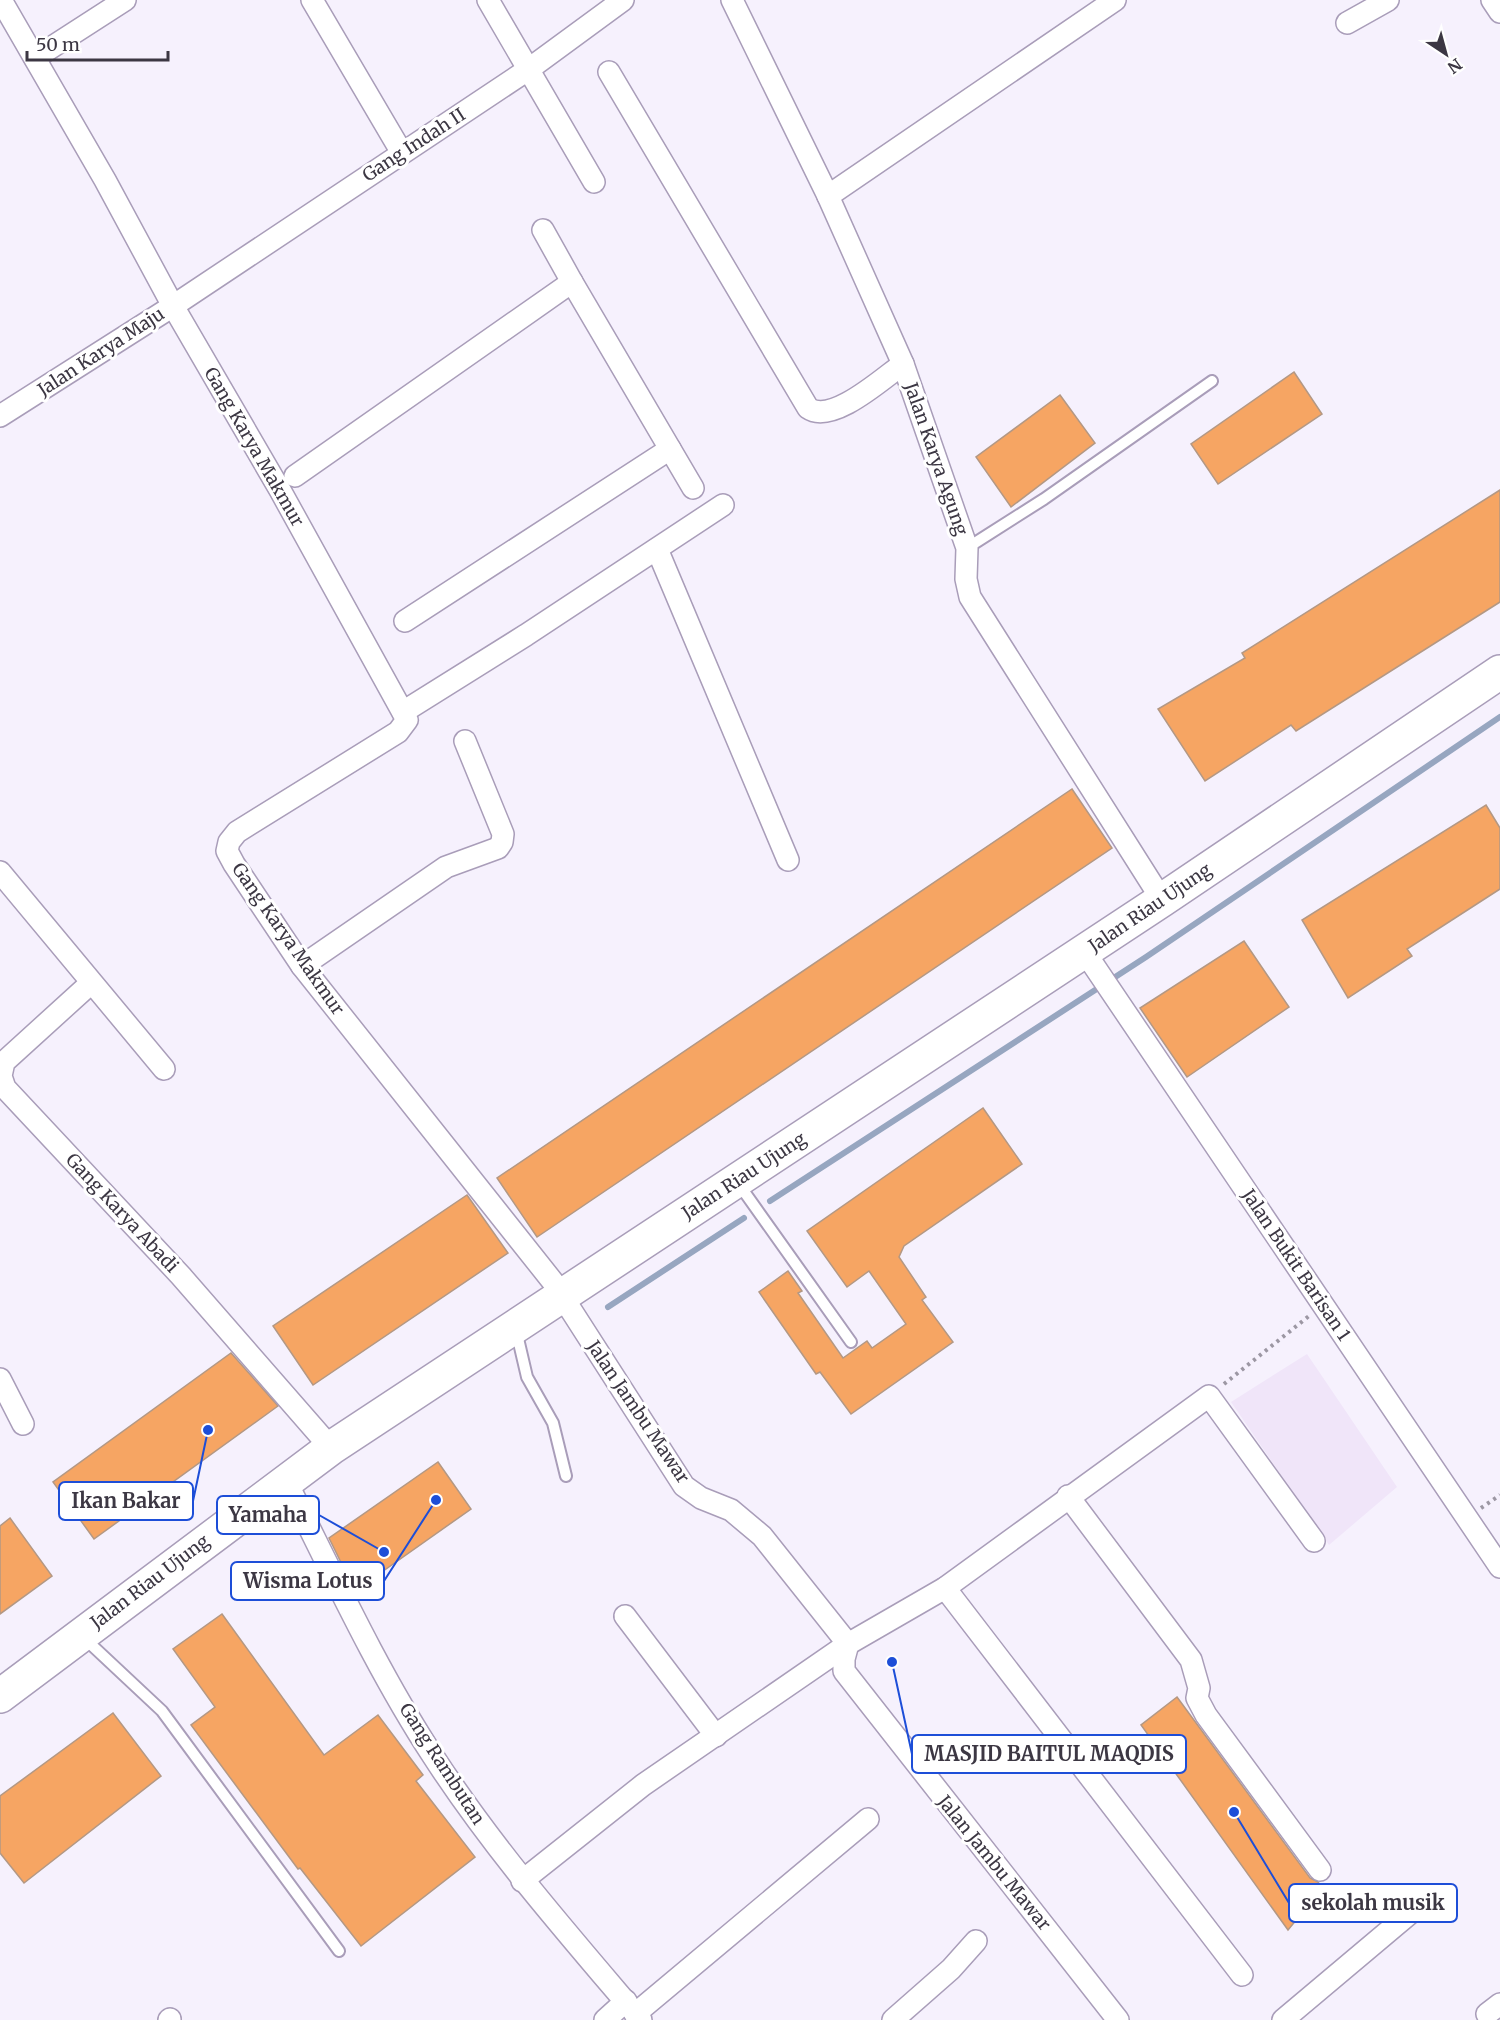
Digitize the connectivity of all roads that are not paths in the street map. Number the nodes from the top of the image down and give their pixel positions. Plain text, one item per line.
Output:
1 (1, 0) edge
2 (125, 0) edge
3 (312, 0) edge
4 (488, 0) edge
5 (622, 0) edge
6 (732, 0) edge
7 (1114, 0) edge
8 (1388, 0) edge
9 (1492, 0) edge
10 (1500, 12) edge
11 (1347, 23) dead end
12 (35, 58) junction
13 (529, 69) junction
14 (609, 72) dead end
15 (402, 153) junction
16 (594, 182) dead end
17 (828, 196) junction
18 (543, 230) dead end
19 (572, 282) junction
20 (201, 285) joint
21 (173, 306) junction
22 (903, 364) junction
23 (1212, 381) dead end
24 (0, 416) edge
25 (670, 449) junction
26 (287, 483) junction
27 (693, 488) dead end
28 (723, 505) dead end
29 (968, 548) junction
30 (657, 549) junction
31 (405, 621) dead end
32 (1500, 672) edge
33 (403, 712) junction
34 (465, 741) dead end
35 (788, 861) dead end
36 (0, 872) edge
37 (1162, 900) junction
38 (1088, 957) junction
39 (302, 966) junction
40 (91, 983) junction
41 (164, 1070) dead end
42 (736, 1181) junction
43 (561, 1297) junction
44 (515, 1327) junction
45 (851, 1342) dead end
46 (0, 1379) edge
47 (23, 1424) dead end
48 (331, 1448) junction
49 (566, 1476) dead end
50 (285, 1479) junction
51 (1068, 1496) junction
52 (1314, 1541) dead end
53 (1500, 1567) edge
54 (945, 1588) junction
55 (625, 1616) dead end
56 (81, 1634) junction
57 (848, 1644) junction
58 (0, 1696) edge
59 (716, 1736) junction
60 (868, 1818) dead end
61 (1320, 1870) dead end
62 (522, 1881) junction
63 (1409, 1914) dead end
64 (976, 1941) dead end
65 (339, 1951) dead end
66 (1242, 1975) dead end
67 (634, 2012) edge
68 (605, 2020) edge
69 (892, 2020) edge
70 (1118, 2020) edge
71 (1283, 2020) edge

1 - 12 street, Gang Karya Makmur
2 - 12 street
3 - 15 street
4 - 13 street
5 - 13 street, Gang Indah II
6 - 17 street, Jalan Karya Agung
7 - 17 street
8 - 11 street
9 - 10 street
12 - 21 street, Gang Karya Makmur
13 - 15 street, Gang Indah II
13 - 16 street
14 - 22 street
15 - 20 street, Gang Indah II
17 - 22 street, Jalan Karya Agung
18 - 19 street
19 - 25 street
19 - 26 street
20 - 21 street, Jalan Karya Maju
21 - 24 street, Jalan Karya Maju
21 - 26 street, Gang Karya Makmur
22 - 29 street, Jalan Karya Agung
23 - 29 lane
25 - 27 street
25 - 31 street
26 - 33 street, Gang Karya Makmur
28 - 30 street
29 - 37 street, Jalan Karya Agung
30 - 33 street
30 - 35 street
32 - 37 main road, Jalan Riau Ujung
33 - 39 street, Gang Karya Makmur
34 - 39 street
36 - 40 street
37 - 38 main road, Jalan Riau Ujung
38 - 42 main road, Jalan Riau Ujung
38 - 53 street, Jalan Bukit Barisan 1
39 - 43 street, Gang Karya Makmur
40 - 41 street
40 - 48 street, Gang Karya Abadi
42 - 43 main road, Jalan Riau Ujung
42 - 45 lane
43 - 44 main road, Jalan Riau Ujung
43 - 57 street, Jalan Jambu Mawar
44 - 48 main road, Jalan Riau Ujung
44 - 49 lane
46 - 47 street
48 - 50 main road, Jalan Riau Ujung
50 - 56 main road, Jalan Riau Ujung
50 - 62 street, Gang Rambutan
51 - 52 street
51 - 54 street
51 - 61 street
54 - 57 street
54 - 66 street
55 - 59 street
56 - 58 main road, Jalan Riau Ujung
56 - 65 lane
57 - 59 street
57 - 70 street, Jalan Jambu Mawar
59 - 62 street
60 - 67 street
62 - 67 street, Gang Rambutan
63 - 71 street
64 - 69 street
67 - 68 street

